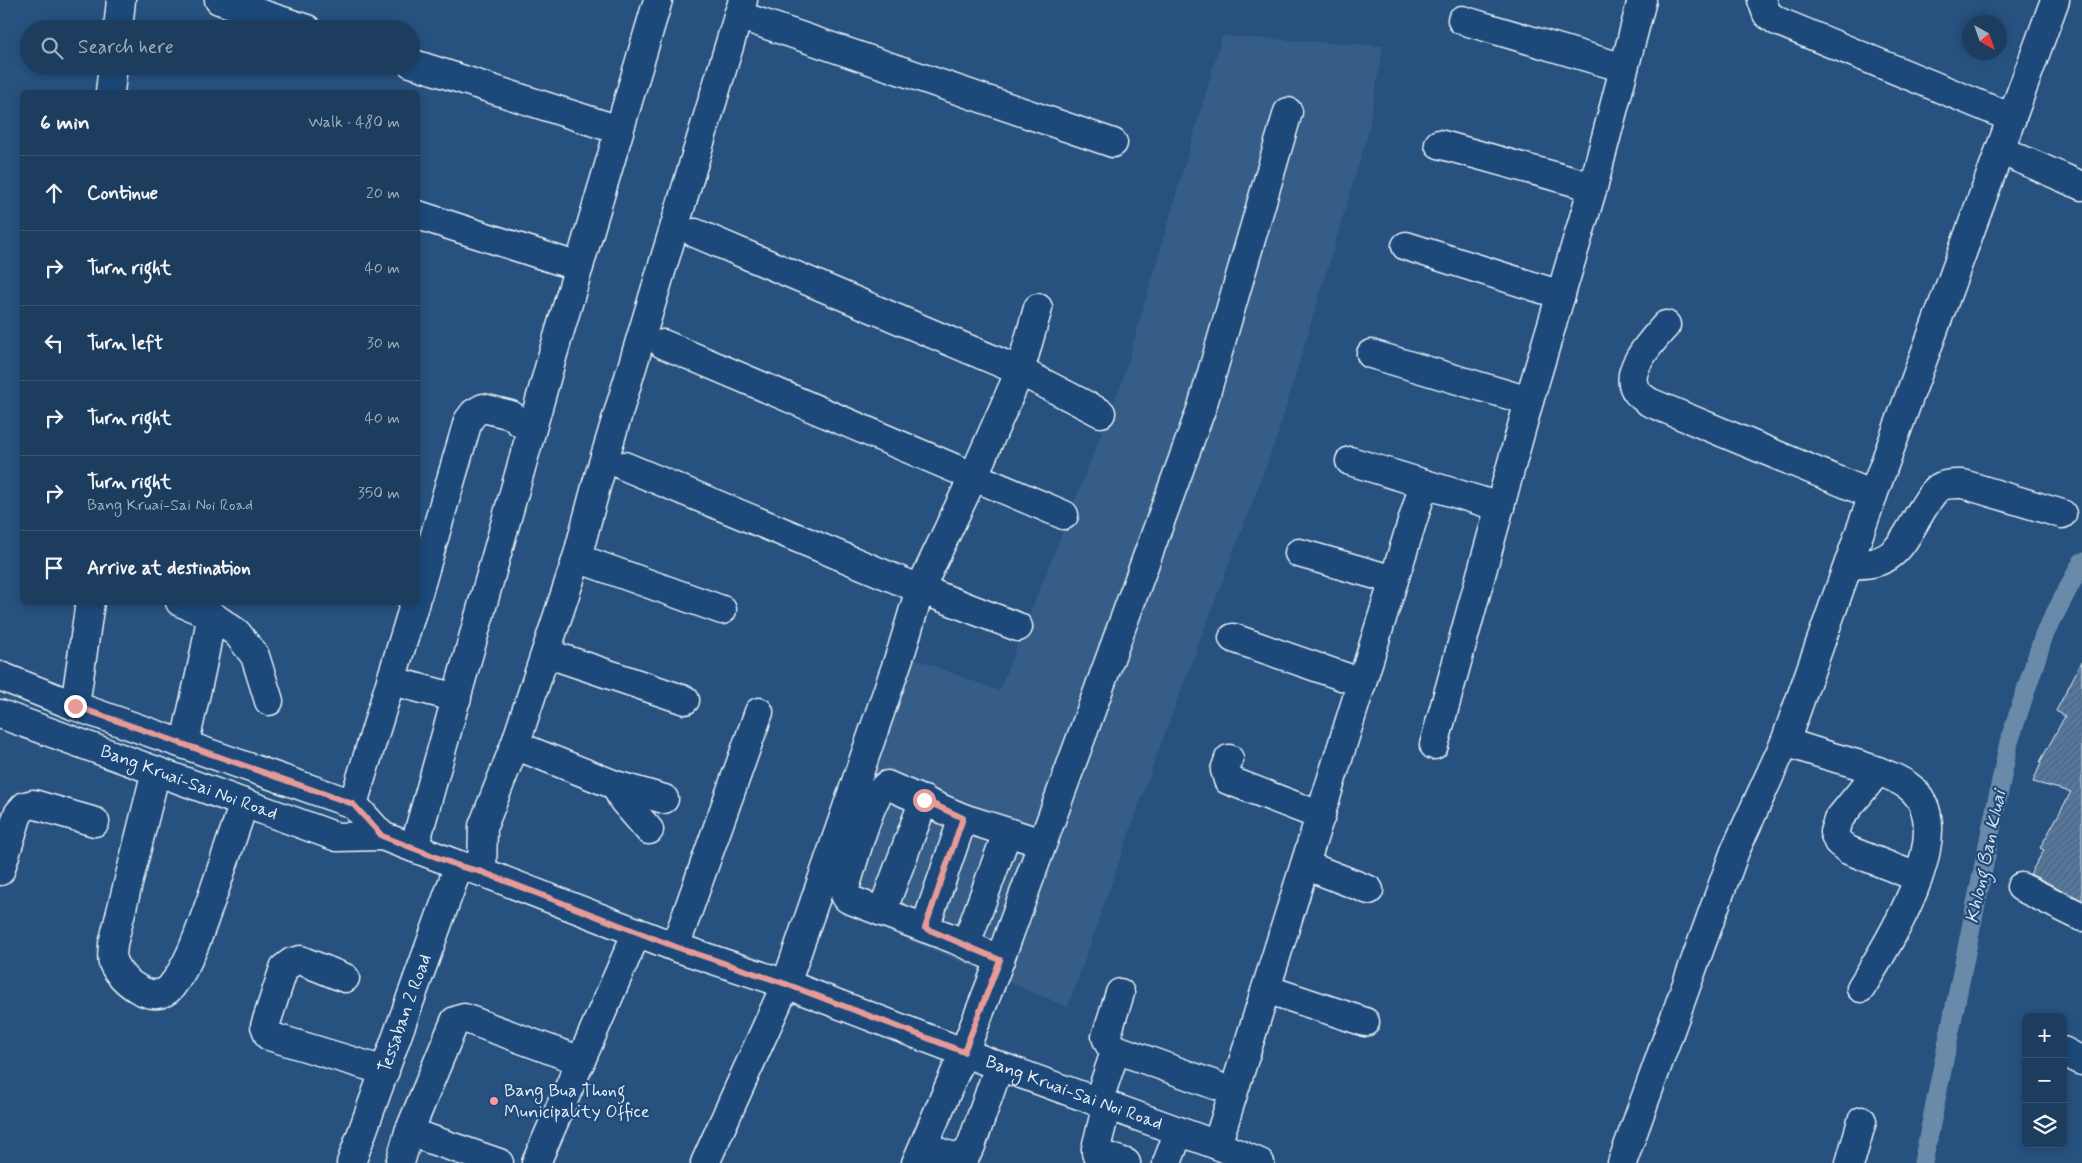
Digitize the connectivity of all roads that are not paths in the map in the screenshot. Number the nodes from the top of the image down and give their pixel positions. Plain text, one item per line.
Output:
1 (121, 0) edge
2 (219, 0) edge
3 (658, 0) edge
4 (1642, 0) edge
5 (1762, 0) edge
6 (2056, 0) edge
7 (741, 7) edge
8 (119, 20) edge
9 (280, 20) edge
10 (1462, 20) dead end
11 (420, 66) edge
12 (1624, 68) junction
13 (112, 75) edge
14 (110, 90) edge
15 (1288, 112) dead end
16 (2012, 118) junction
17 (620, 130) junction
18 (1113, 143) dead end
19 (1439, 144) dead end
20 (2000, 150) junction
21 (2082, 186) edge
22 (1594, 187) junction
23 (420, 216) edge
24 (695, 233) dead end
25 (1406, 246) dead end
26 (579, 268) junction
27 (1561, 295) junction
28 (1038, 308) dead end
29 (1666, 326) dead end
30 (663, 344) dead end
31 (1371, 354) dead end
32 (1020, 371) junction
33 (1529, 401) junction
34 (1101, 413) dead end
35 (532, 431) junction
36 (1350, 461) dead end
37 (624, 466) dead end
38 (974, 476) junction
39 (1424, 484) junction
40 (1873, 495) junction
41 (1500, 506) junction
42 (2062, 514) dead end
43 (1064, 516) dead end
44 (1299, 552) dead end
45 (577, 558) junction
46 (1850, 564) junction
47 (1394, 580) junction
48 (420, 586) edge
49 (920, 589) junction
50 (90, 605) edge
51 (187, 605) edge
52 (414, 605) edge
53 (722, 610) dead end
54 (211, 615) junction
55 (1018, 627) dead end
56 (1233, 638) dead end
57 (546, 653) junction
58 (0, 676) edge
59 (392, 681) junction
60 (1362, 684) junction
61 (457, 698) junction
62 (685, 700) dead end
63 (269, 701) dead end
64 (75, 706) junction
65 (759, 712) dead end
66 (0, 714) edge
67 (1784, 742) junction
68 (185, 744) junction
69 (1434, 745) dead end
70 (515, 746) junction
71 (1229, 759) dead end
72 (156, 771) junction
73 (1878, 771) junction
74 (615, 785) junction
75 (664, 799) dead end
76 (924, 800) junction
77 (244, 803) junction
78 (353, 804) junction
79 (1320, 816) junction
80 (963, 818) junction
81 (95, 822) dead end
82 (650, 830) dead end
83 (1007, 833) junction
84 (382, 836) junction
85 (1042, 843) junction
86 (414, 848) junction
87 (1305, 865) junction
88 (471, 869) junction
89 (0, 871) edge
90 (1918, 878) junction
91 (2021, 887) dead end
92 (1369, 890) dead end
93 (882, 912) junction
94 (2082, 917) edge
95 (925, 928) junction
96 (637, 932) junction
97 (966, 944) junction
98 (676, 947) junction
99 (1000, 960) junction
100 (345, 978) dead end
101 (786, 984) junction
102 (1862, 988) dead end
103 (1266, 989) junction
104 (1120, 993) dead end
105 (1365, 1022) dead end
106 (1116, 1049) junction
107 (964, 1052) junction
108 (2067, 1053) edge
109 (581, 1061) junction
110 (2082, 1061) edge
111 (999, 1066) junction
112 (385, 1071) junction
113 (1215, 1085) dead end
114 (1103, 1104) junction
115 (1862, 1121) dead end
116 (1179, 1131) junction
117 (409, 1132) junction
118 (1217, 1145) junction
119 (920, 1154) edge
120 (352, 1163) edge
121 (400, 1163) edge
122 (499, 1163) edge
123 (536, 1163) edge
124 (705, 1163) edge
125 (1126, 1163) edge
126 (1168, 1163) edge
127 (1260, 1163) edge
128 (1622, 1163) edge
129 (1850, 1163) edge

1 - 8 street
2 - 9 street
3 - 17 street
4 - 12 street
5 - 16 street
6 - 16 street
7 - 18 street
7 - 45 street, Tessaban 2 Road
10 - 12 street
11 - 17 street
12 - 22 street
13 - 14 street
15 - 85 street
16 - 20 street
17 - 26 street
19 - 22 street
20 - 21 street
20 - 40 street
22 - 27 street
23 - 26 street
24 - 32 street
25 - 27 street
26 - 35 street
27 - 33 street
28 - 32 street
29 - 40 street
30 - 38 street
31 - 33 street
32 - 34 street
32 - 38 street
33 - 41 street
35 - 48 street
35 - 61 street
36 - 39 street
37 - 49 street
38 - 43 street
38 - 49 street
39 - 41 street
39 - 47 street
40 - 46 street
41 - 69 street
42 - 46 street
44 - 47 street
45 - 53 street
45 - 57 street, Tessaban 2 Road
46 - 67 street
47 - 60 street
49 - 55 street
49 - 101 street
50 - 64 street
51 - 54 street
52 - 59 street
54 - 63 street
54 - 68 street
56 - 60 street
57 - 62 street
57 - 70 street, Tessaban 2 Road
58 - 64 street, Bang Kruai-Sai Noi Road
59 - 61 street
59 - 78 street
60 - 79 street
61 - 86 street
64 - 68 street, Bang Kruai-Sai Noi Road
65 - 98 street
66 - 72 street, Bang Kruai-Sai Noi Road
67 - 73 street
67 - 128 street
68 - 78 street, Bang Kruai-Sai Noi Road
70 - 74 street
70 - 88 street, Tessaban 2 Road
71 - 79 street
72 - 77 street, Bang Kruai-Sai Noi Road
72 - 77 street
73 - 90 street
73 - 90 street
74 - 75 street
74 - 82 street
76 - 80 street
76 - 93 street
76 - 93 street
77 - 84 street, Bang Kruai-Sai Noi Road
78 - 84 street, Bang Kruai-Sai Noi Road
79 - 87 street
80 - 83 street
80 - 95 street
81 - 89 street
83 - 85 street
83 - 97 street
84 - 86 street, Bang Kruai-Sai Noi Road
85 - 99 street
86 - 88 street, Bang Kruai-Sai Noi Road
87 - 92 street
87 - 103 street
88 - 96 street, Bang Kruai-Sai Noi Road
88 - 112 street, Tessaban 2 Road
90 - 102 street
91 - 94 street
93 - 95 street
95 - 97 street
96 - 98 street, Bang Kruai-Sai Noi Road
96 - 109 street
97 - 99 street
98 - 101 street, Bang Kruai-Sai Noi Road
99 - 107 street
100 - 112 street
101 - 107 street, Bang Kruai-Sai Noi Road
101 - 124 street
103 - 105 street
103 - 118 street
104 - 106 street
106 - 113 street
106 - 114 street
107 - 111 street, Bang Kruai-Sai Noi Road
107 - 119 street
108 - 110 street
109 - 117 street
109 - 123 street
111 - 114 street, Bang Kruai-Sai Noi Road
111 - 119 street
112 - 120 street, Tessaban 2 Road
114 - 116 street, Bang Kruai-Sai Noi Road
114 - 125 street
115 - 129 street
116 - 118 street, Bang Kruai-Sai Noi Road
116 - 126 street
117 - 121 street
117 - 122 street
118 - 127 street, Bang Kruai-Sai Noi Road

